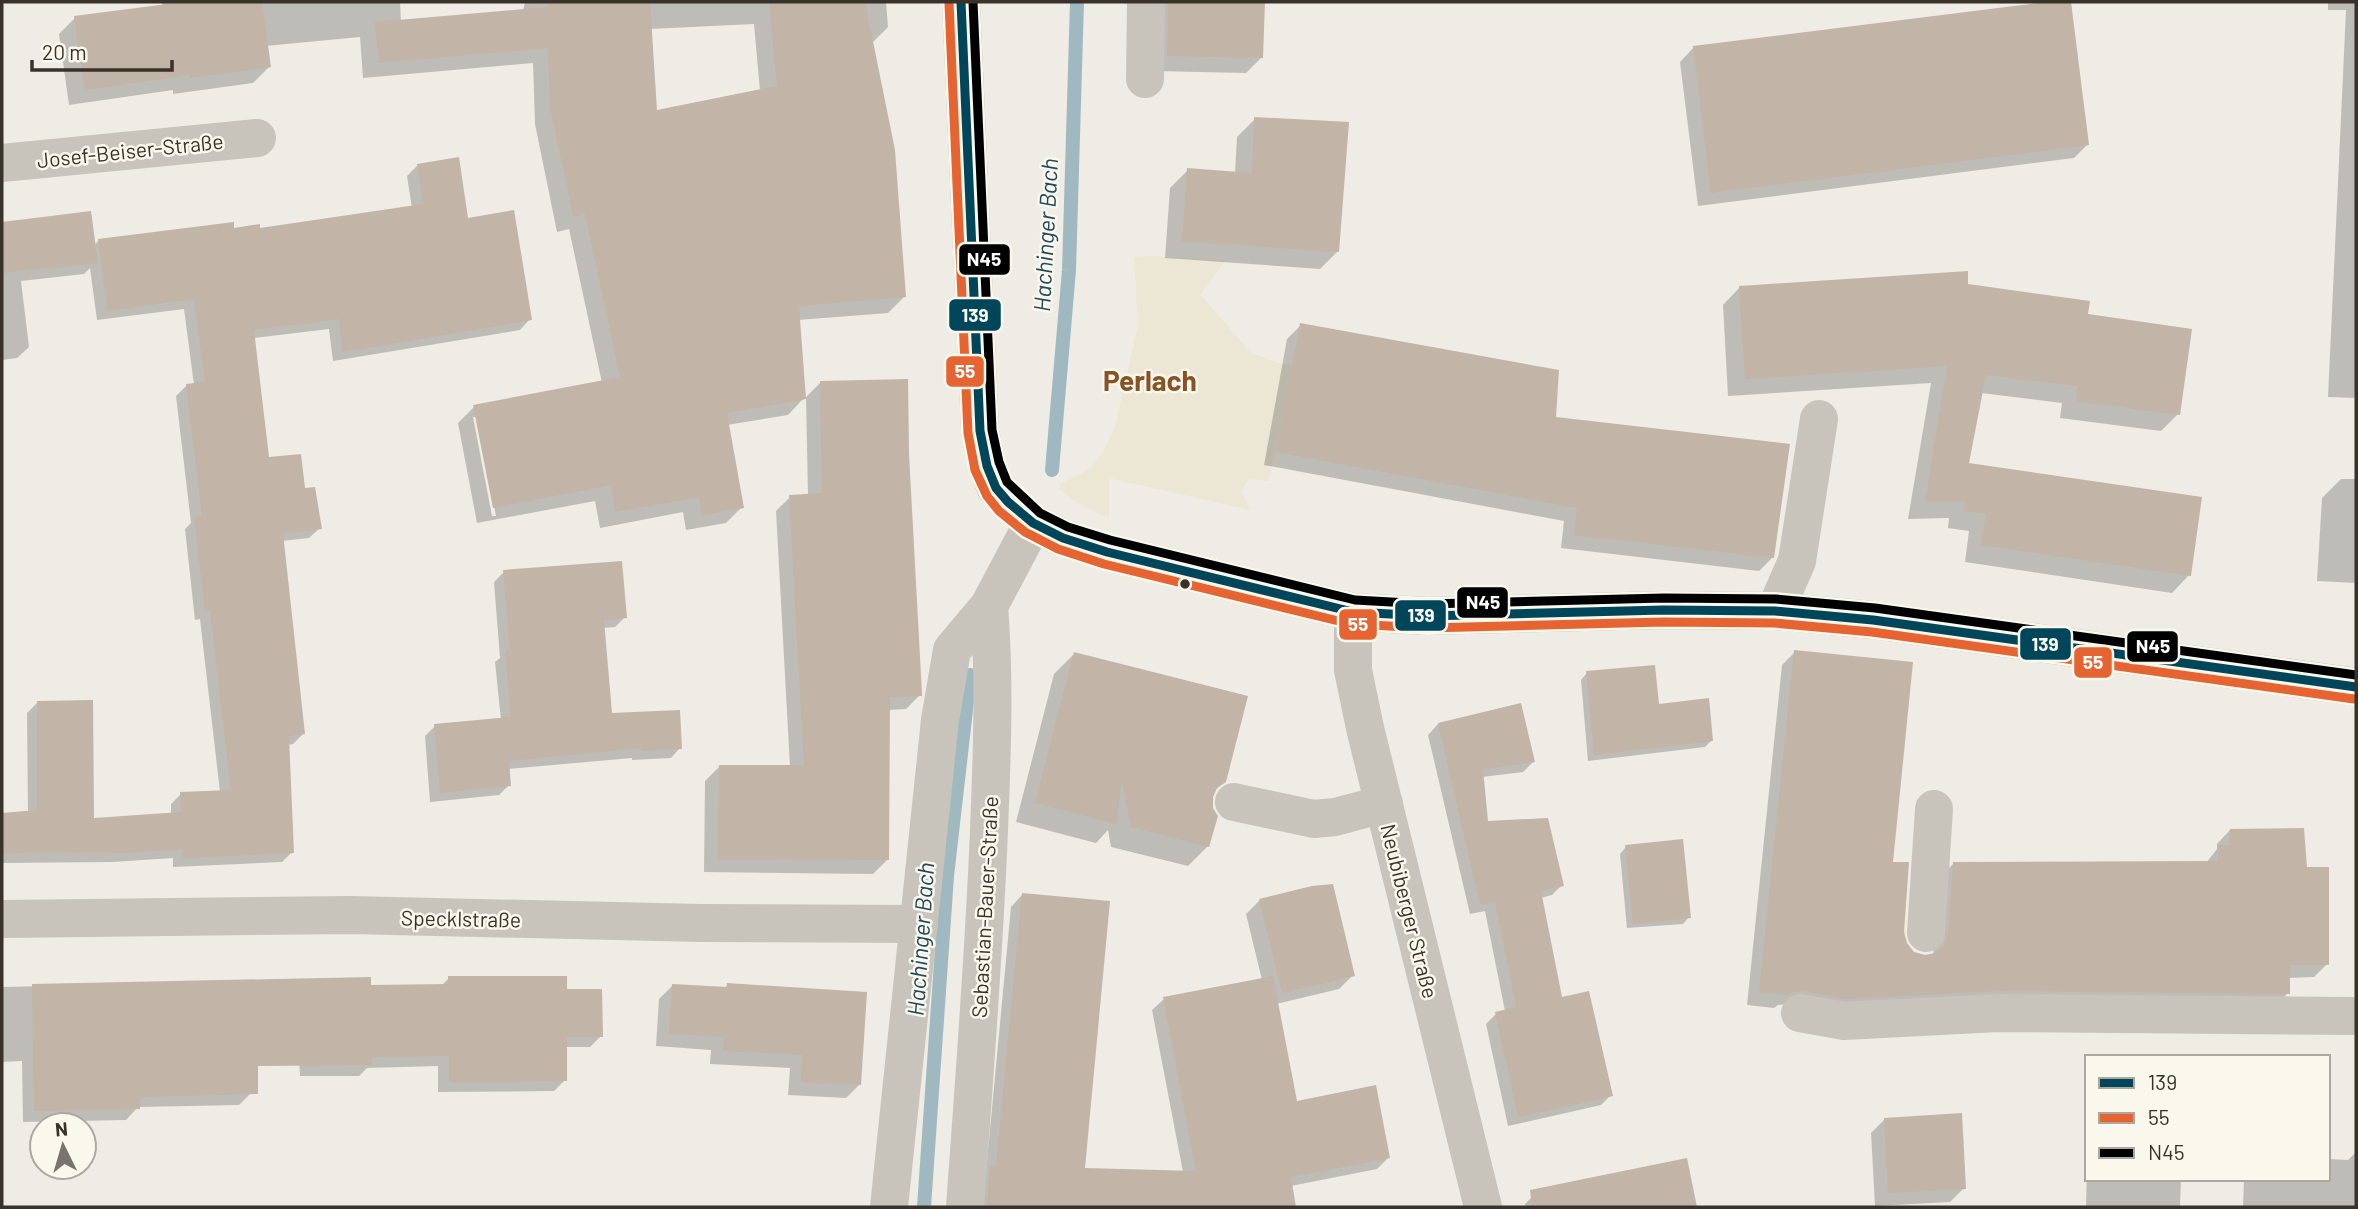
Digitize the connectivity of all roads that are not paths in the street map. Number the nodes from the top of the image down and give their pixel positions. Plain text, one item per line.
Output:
1 (961, 2) edge
2 (1146, 2) edge
3 (1145, 79) dead end
4 (257, 138) dead end
5 (2, 163) edge
6 (1819, 419) dead end
7 (1033, 523) junction
8 (989, 606) junction
9 (1775, 611) junction
10 (1353, 612) junction
11 (2356, 687) edge
12 (1234, 802) dead end
13 (1384, 804) junction
14 (1934, 809) dead end
15 (2, 919) edge
16 (919, 924) junction
17 (1926, 933) dead end
18 (1800, 1013) dead end
19 (2356, 1016) edge
20 (890, 1207) edge
21 (965, 1207) edge
22 (1483, 1207) edge

1 - 7 main road
2 - 3 street
4 - 5 street, Josef-Beiser-Straße
6 - 9 street
7 - 8 street
7 - 10 main road
8 - 16 street
8 - 21 street, Sebastian-Bauer-Straße
9 - 10 main road
9 - 11 main road
10 - 13 street, Neubiberger Straße
12 - 13 street
13 - 22 street, Neubiberger Straße
14 - 17 street
15 - 16 street, Specklstraße
16 - 20 street
18 - 19 street

